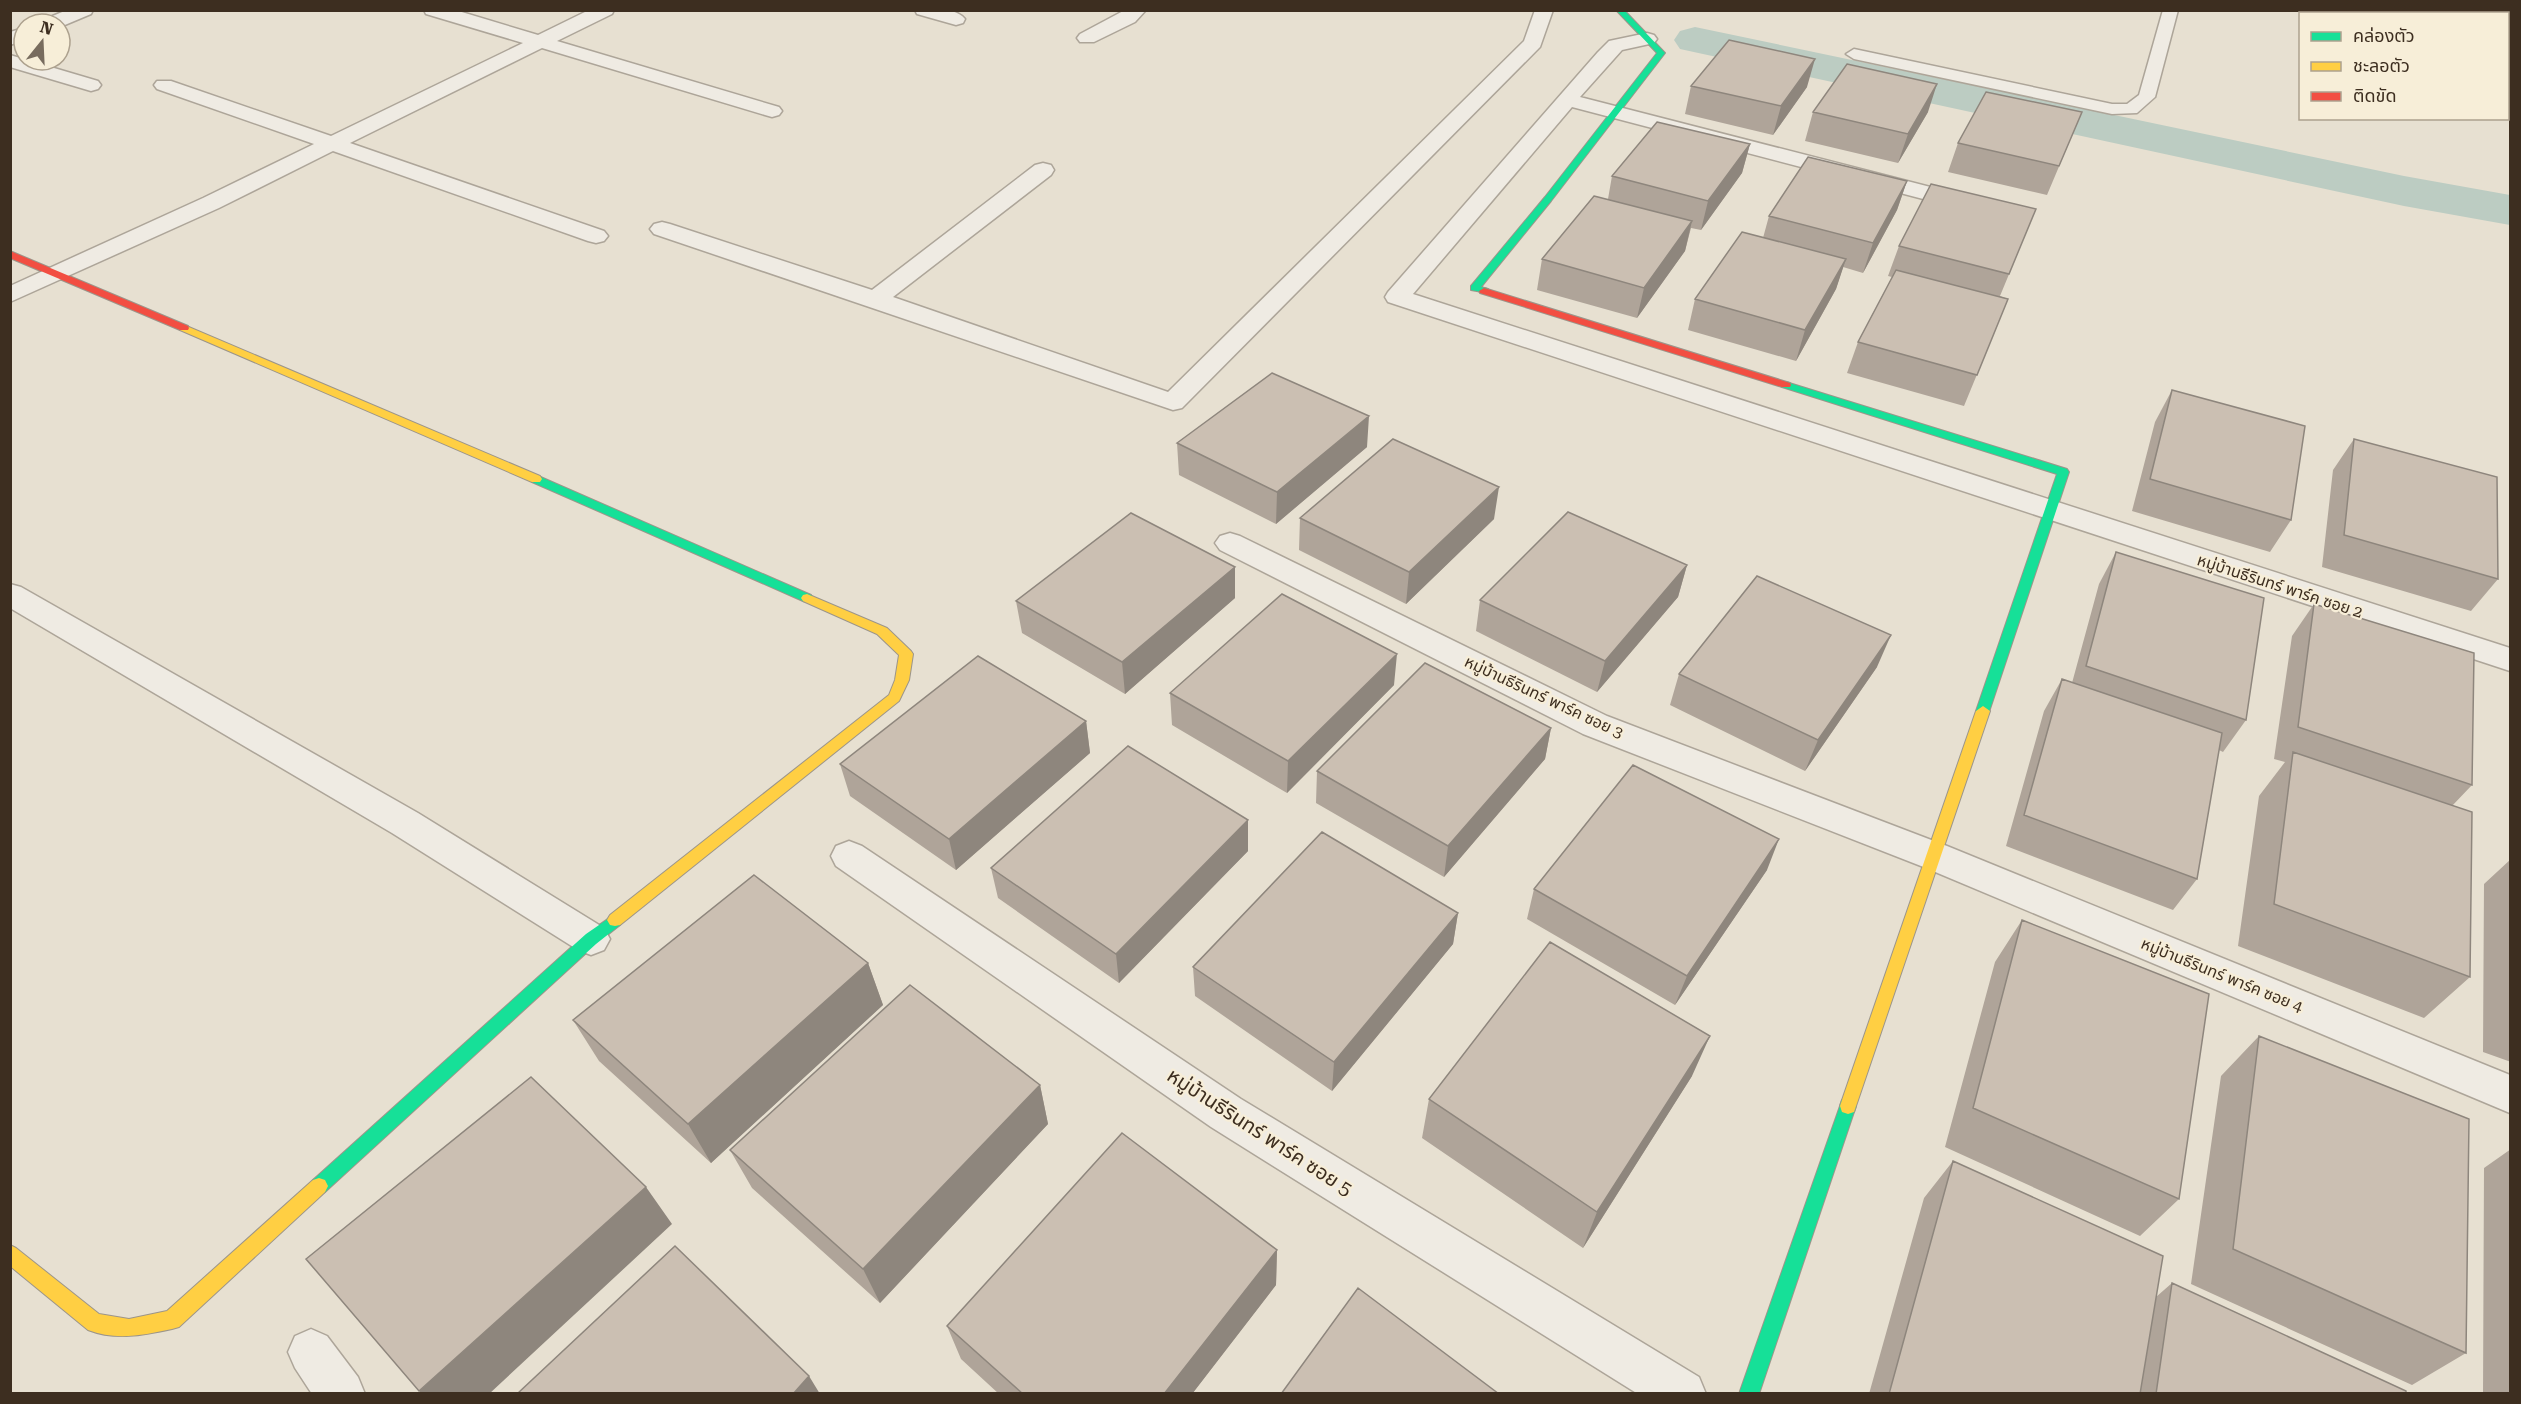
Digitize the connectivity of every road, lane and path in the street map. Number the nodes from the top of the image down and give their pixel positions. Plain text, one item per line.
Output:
1 (433, 10) edge
2 (605, 10) edge
3 (924, 10) edge
4 (1137, 10) edge
5 (1544, 10) edge
6 (1619, 10) edge
7 (2171, 10) edge
8 (956, 18) dead end
9 (1086, 38) dead end
10 (1647, 39) junction
11 (539, 42) junction
12 (1854, 54) dead end
13 (10, 61) edge
14 (91, 85) dead end
15 (164, 85) dead end
16 (1568, 100) junction
17 (772, 111) dead end
18 (1617, 112) junction
19 (332, 143) junction
20 (1043, 170) dead end
21 (1991, 210) edge
22 (662, 229) dead end
23 (596, 236) dead end
24 (10, 254) edge
25 (56, 274) junction
26 (10, 295) edge
27 (875, 299) junction
28 (1743, 372) junction
29 (1722, 403) junction
30 (2050, 511) junction
31 (1230, 543) dead end
32 (10, 594) edge
33 (2511, 660) edge
34 (849, 856) dead end
35 (1934, 856) junction
36 (591, 939) junction
37 (2511, 1094) edge
38 (10, 1254) edge
39 (311, 1352) dead end
40 (341, 1394) edge
41 (1682, 1394) edge
42 (1749, 1394) edge

1 - 11 street
2 - 11 street
3 - 8 street
4 - 9 street
5 - 27 street
6 - 10 street
7 - 12 lane
10 - 16 street
10 - 18 street
11 - 17 street
11 - 19 street
13 - 14 street
15 - 19 street
16 - 18 street
16 - 29 street, หมู่บ้านธีรินทร์ พาร์ค ซอย 2
18 - 21 street
18 - 28 street
19 - 23 street
19 - 25 street
20 - 27 street
22 - 27 street
24 - 25 street
25 - 26 street
25 - 36 street
28 - 29 street
28 - 30 street
29 - 30 street, หมู่บ้านธีรินทร์ พาร์ค ซอย 2
30 - 33 street, หมู่บ้านธีรินทร์ พาร์ค ซอย 2
30 - 35 street
31 - 35 street, หมู่บ้านธีรินทร์ พาร์ค ซอย 3
32 - 36 street
34 - 41 street, หมู่บ้านธีรินทร์ พาร์ค ซอย 5
35 - 37 street, หมู่บ้านธีรินทร์ พาร์ค ซอย 4
35 - 42 street
36 - 38 street
39 - 40 street

